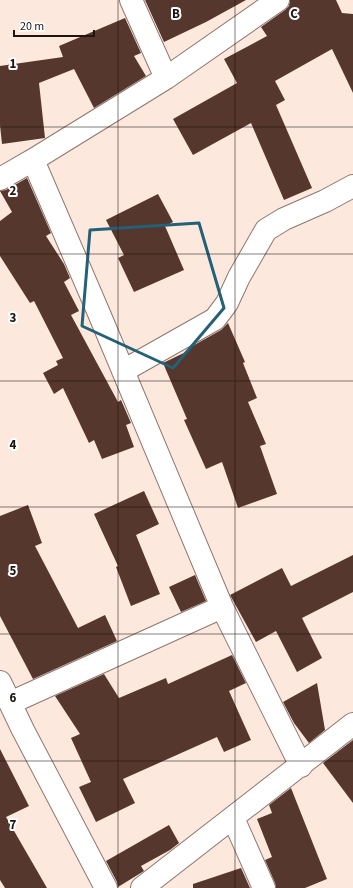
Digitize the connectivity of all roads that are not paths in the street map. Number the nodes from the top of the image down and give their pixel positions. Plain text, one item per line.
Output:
1 (131, 0) edge
2 (278, 0) edge
3 (166, 78) junction
4 (33, 160) junction
5 (0, 178) edge
6 (353, 186) edge
7 (123, 371) junction
8 (222, 607) junction
9 (0, 682) edge
10 (10, 703) junction
11 (353, 724) edge
12 (301, 766) junction
13 (233, 818) junction
14 (106, 888) edge
15 (142, 888) edge
16 (264, 888) edge

1 - 3 street
2 - 3 street
3 - 4 street
4 - 5 street
4 - 7 street
6 - 7 street
7 - 8 street
8 - 10 street
8 - 12 street
9 - 10 street
10 - 14 street
11 - 12 street
12 - 13 street
13 - 15 street
13 - 16 street

